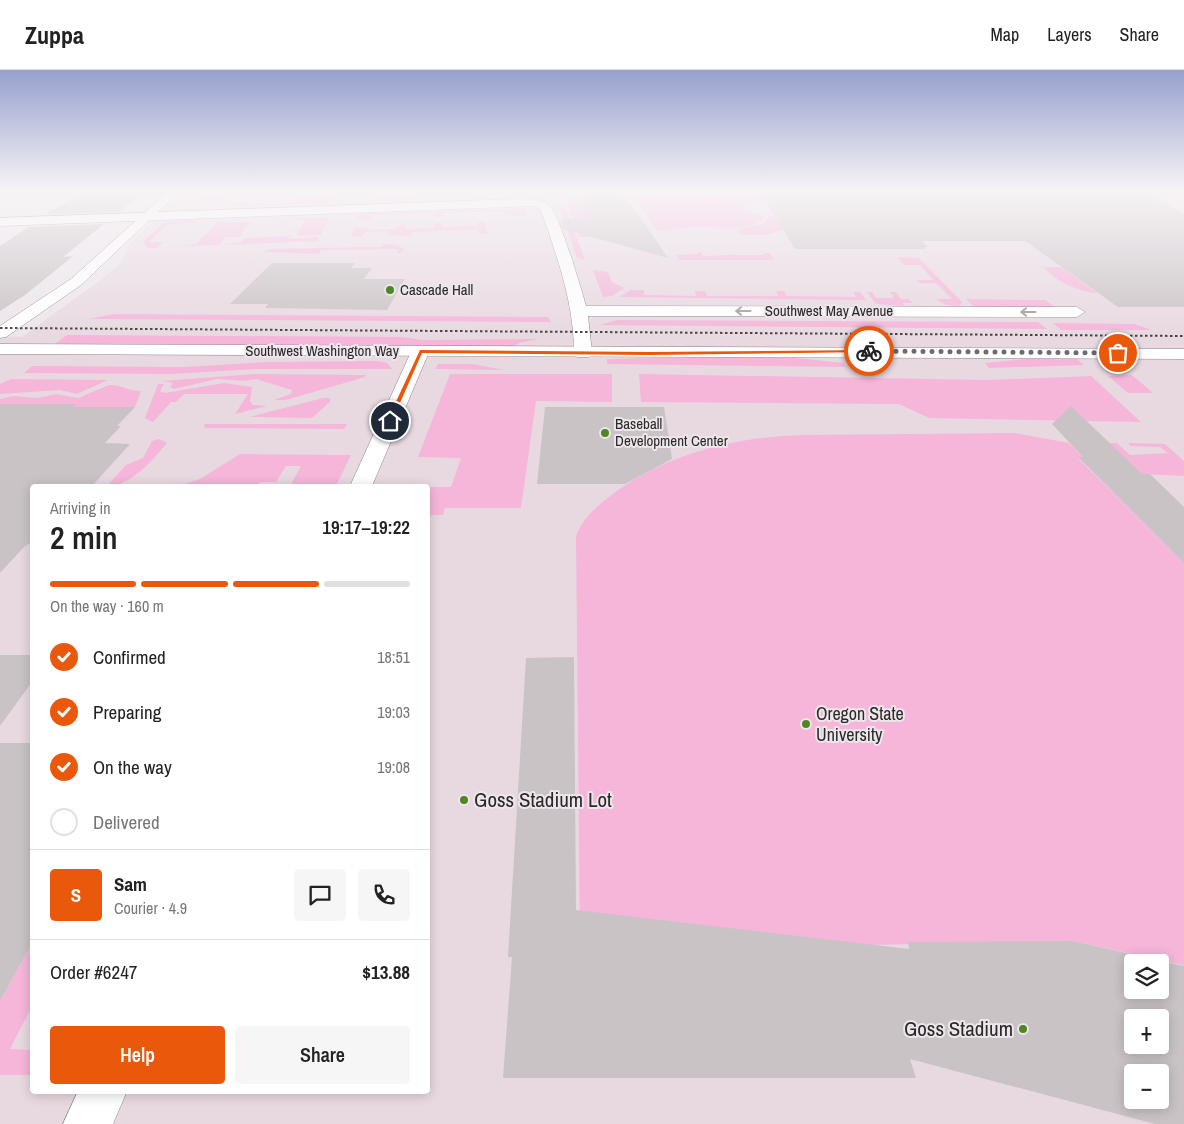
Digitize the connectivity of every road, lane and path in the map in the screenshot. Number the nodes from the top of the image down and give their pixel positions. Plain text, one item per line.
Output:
1 (124, 238) edge
2 (556, 238) edge
3 (581, 311) junction
4 (1077, 312) dead end
5 (0, 333) edge
6 (0, 349) edge
7 (420, 352) junction
8 (583, 353) junction
9 (1184, 354) edge
10 (362, 484) edge
11 (102, 1094) edge
12 (88, 1124) edge

1 - 5 street
2 - 3 street
4 -> 3 street, Southwest May Avenue
3 - 8 street
6 - 7 street, Southwest Washington Way
7 - 8 street, Southwest Washington Way
7 - 10 street
8 - 9 street, Southwest Washington Way
11 - 12 street

